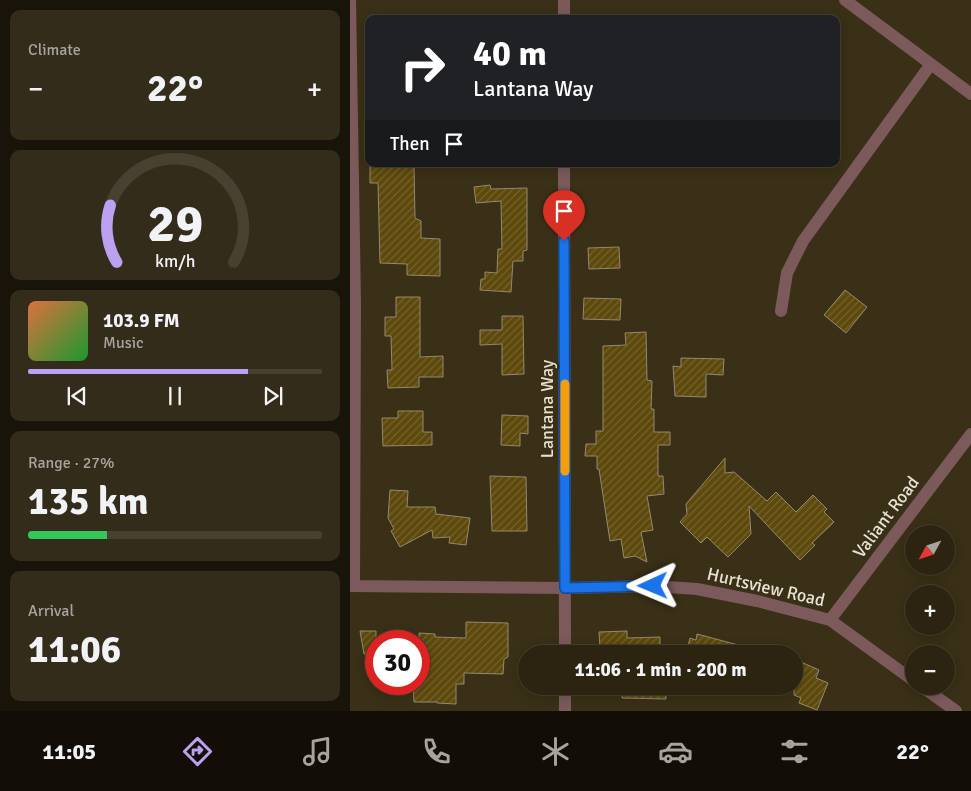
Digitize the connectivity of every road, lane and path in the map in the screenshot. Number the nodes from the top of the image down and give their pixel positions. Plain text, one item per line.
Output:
1 (350, 0) edge
2 (564, 0) edge
3 (845, 0) edge
4 (564, 15) edge
5 (931, 64) junction
6 (971, 94) edge
7 (564, 167) edge
8 (352, 303) edge
9 (781, 311) dead end
10 (971, 434) edge
11 (352, 585) edge
12 (565, 588) junction
13 (830, 620) junction
14 (565, 645) edge
15 (905, 674) edge
16 (565, 695) edge
17 (934, 695) edge
18 (565, 711) edge
19 (956, 711) edge

1 - 8 street
2 - 4 street
3 - 5 street
5 - 6 street
5 - 9 street
7 - 12 street, Lantana Way
8 - 11 street
10 - 13 street, Valiant Road
11 - 12 street, Hurtsview Road
12 - 13 street, Hurtsview Road
12 - 14 street, Lantana Way
13 - 15 street, Hurtsview Road
16 - 18 street
17 - 19 street

